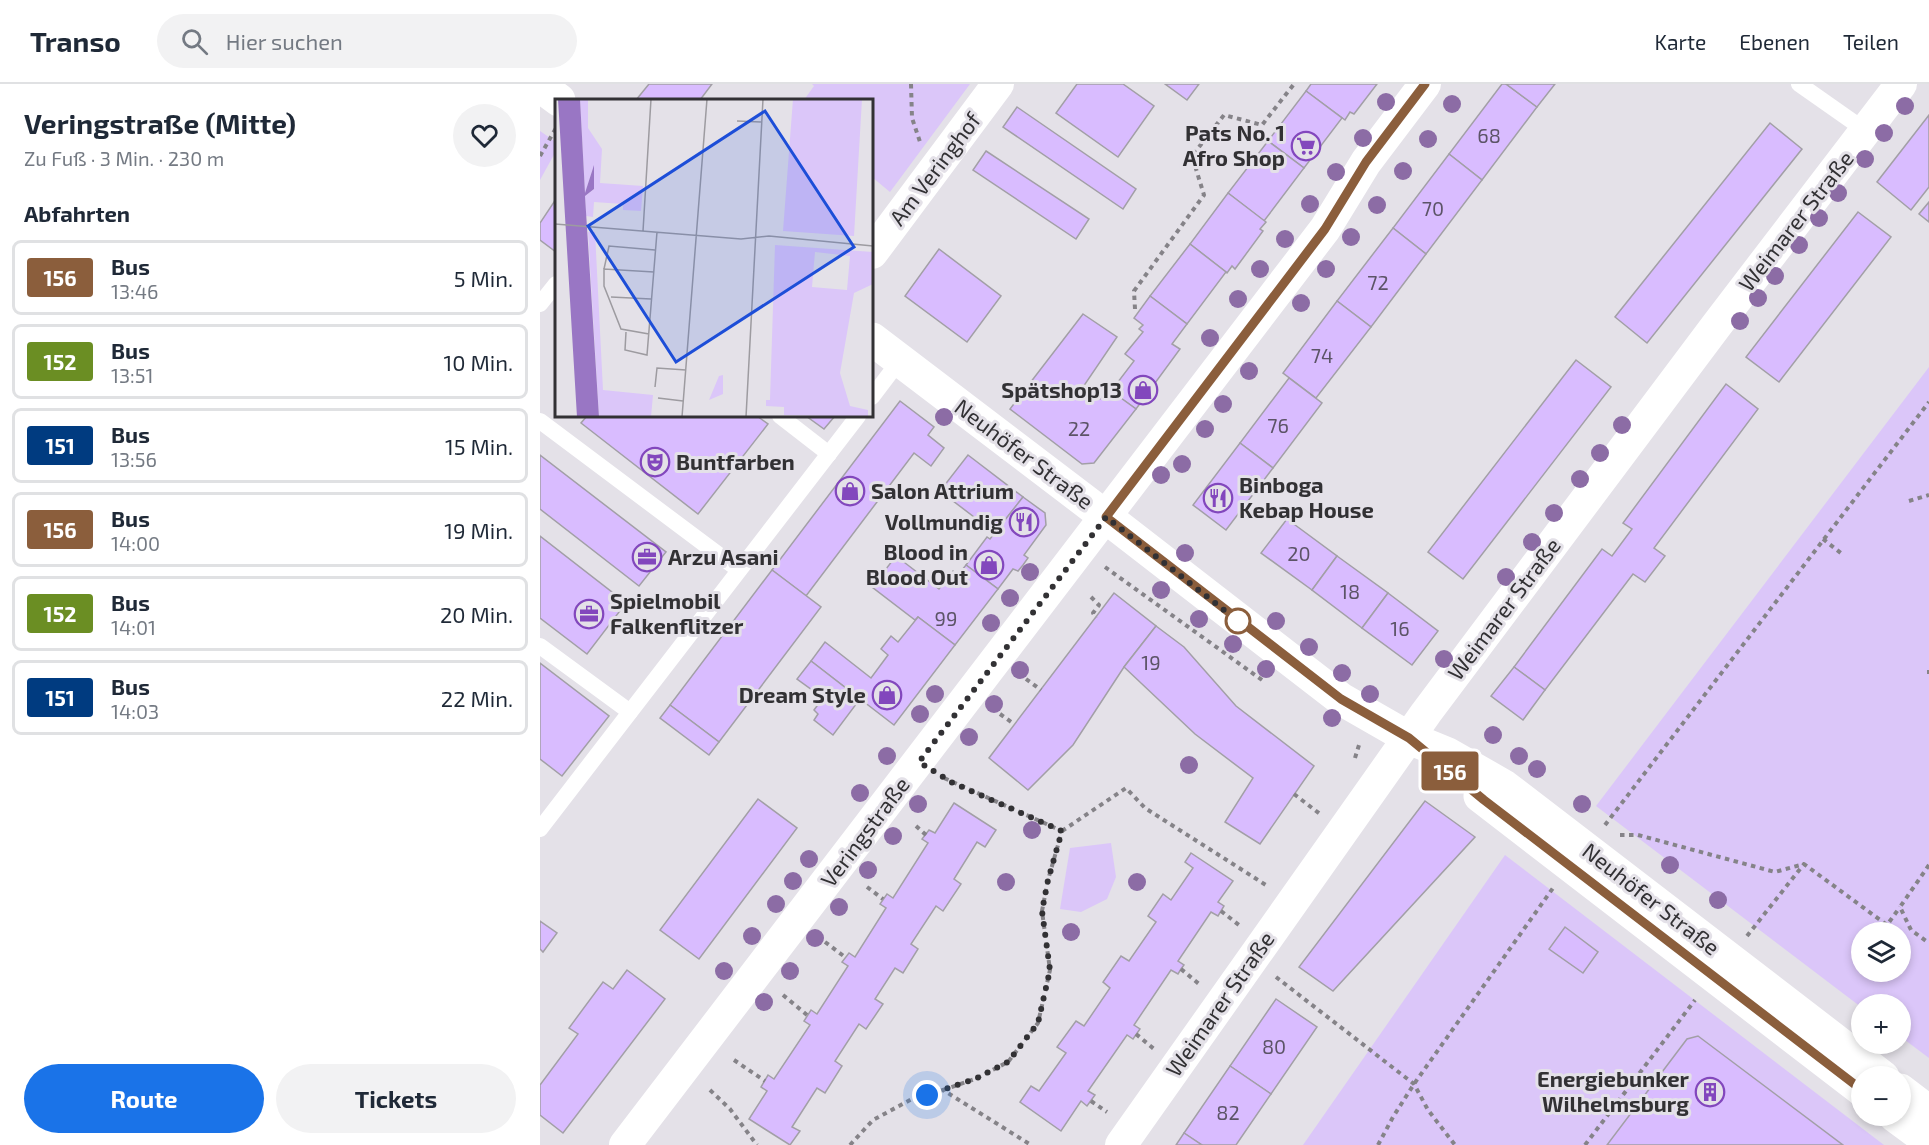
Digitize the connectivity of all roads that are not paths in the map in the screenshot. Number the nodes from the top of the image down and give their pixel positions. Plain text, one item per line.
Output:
1 (998, 84) edge
2 (1425, 84) edge
3 (1799, 84) edge
4 (1901, 84) edge
5 (1866, 131) junction
6 (873, 252) edge
7 (555, 285) edge
8 (540, 304) edge
9 (873, 340) edge
10 (900, 360) junction
11 (873, 396) edge
12 (781, 417) edge
13 (857, 417) edge
14 (540, 421) edge
15 (829, 454) junction
16 (1106, 517) junction
17 (739, 570) junction
18 (540, 646) edge
19 (630, 712) junction
20 (1409, 738) junction
21 (540, 829) edge
22 (1869, 1066) edge
23 (1851, 1082) edge
24 (1911, 1098) edge
25 (1929, 1112) edge
26 (1909, 1126) edge
27 (1118, 1132) edge
28 (1929, 1141) edge
29 (625, 1145) edge

1 - 6 street, Am Veringhof
2 - 16 street, Veringstraße
3 - 5 lane
4 - 5 street, Weimarer Straße
5 - 20 street, Weimarer Straße
7 - 8 lane
9 - 10 street, Neuhöfer Straße
10 - 11 lane
10 - 16 street, Neuhöfer Straße
12 - 15 lane
13 - 15 lane
14 - 17 lane
15 - 17 lane
16 - 20 street, Neuhöfer Straße
16 - 29 street, Veringstraße
17 - 19 lane
18 - 19 lane
19 - 21 lane
20 - 22 street, Neuhöfer Straße
20 - 23 street, Neuhöfer Straße
20 - 27 street, Weimarer Straße
24 - 25 street
26 - 28 street

